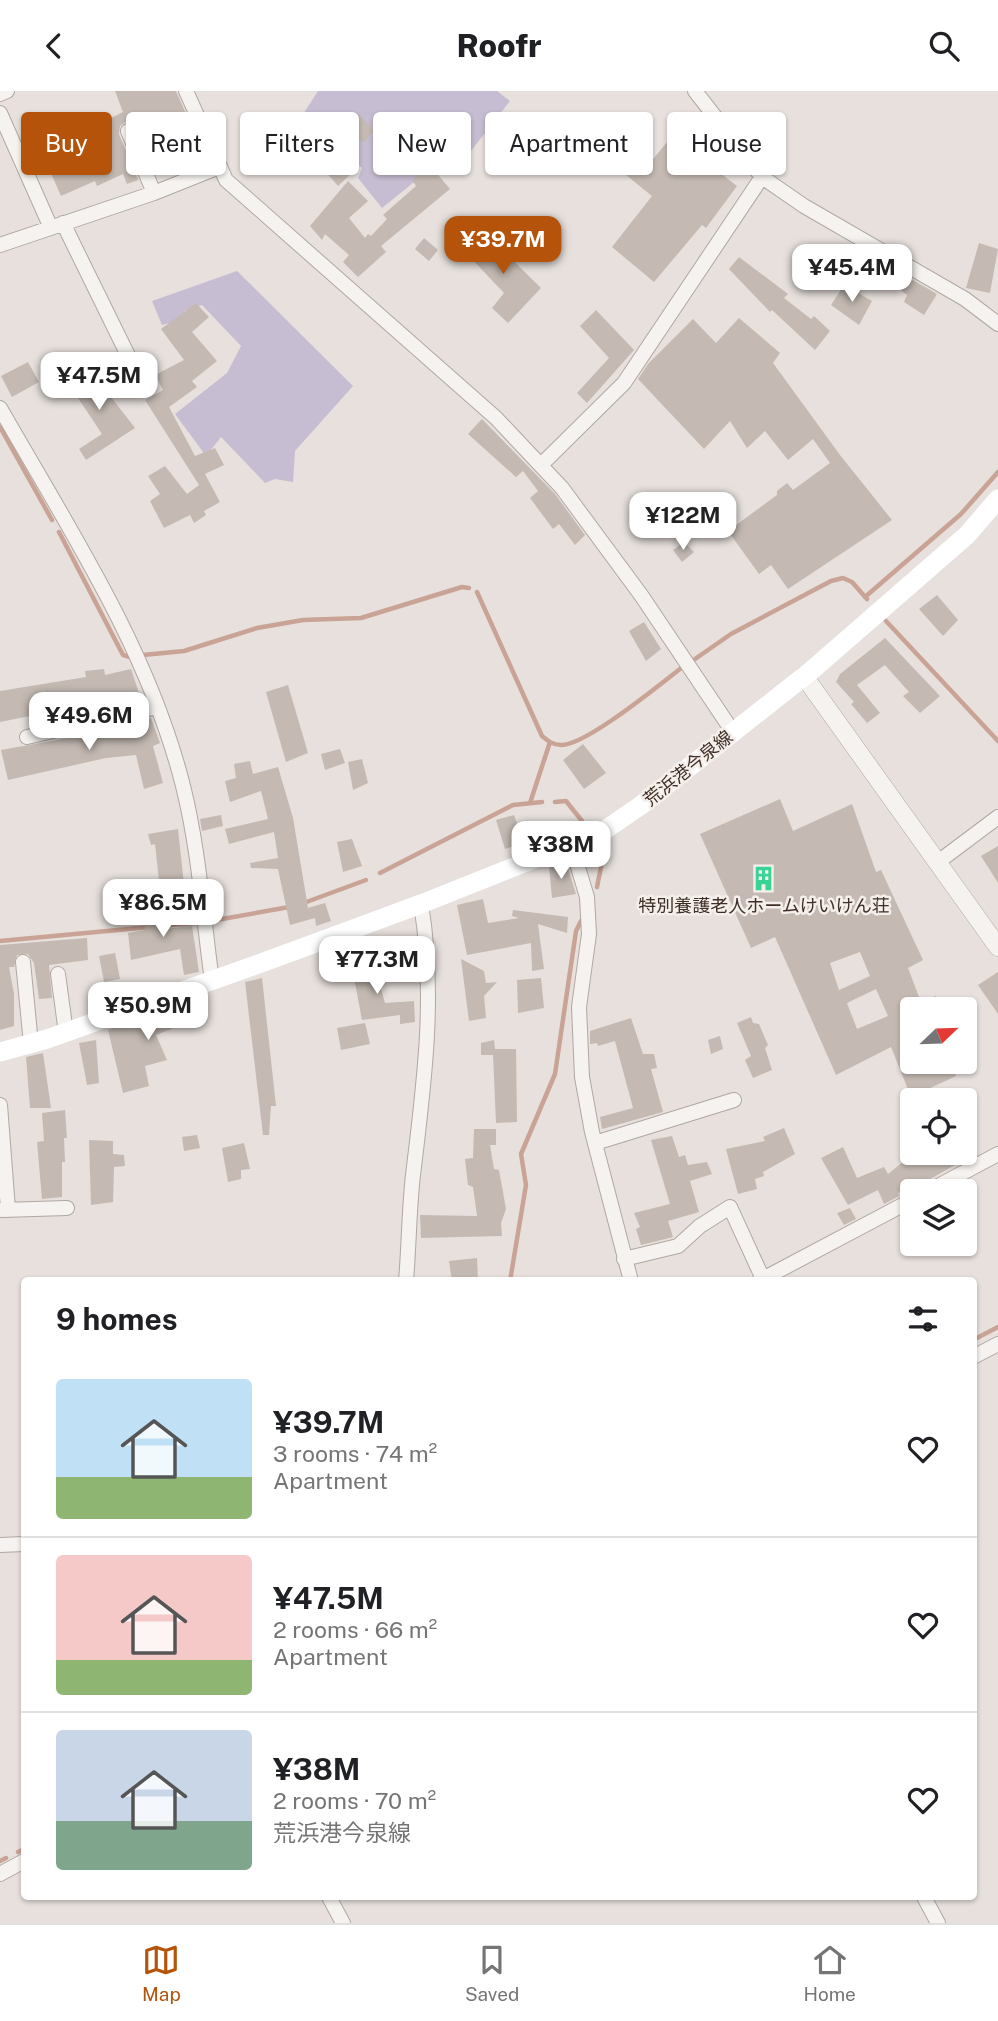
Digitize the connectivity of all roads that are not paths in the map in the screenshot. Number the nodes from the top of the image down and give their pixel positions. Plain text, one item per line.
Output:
1 (7, 91) edge
2 (186, 91) edge
3 (695, 91) edge
4 (0, 94) edge
5 (195, 112) edge
6 (0, 113) edge
7 (146, 175) edge
8 (199, 175) edge
9 (223, 175) edge
10 (762, 177) junction
11 (154, 193) junction
12 (57, 225) junction
13 (0, 245) edge
14 (997, 318) edge
15 (143, 386) dead end
16 (0, 408) edge
17 (541, 465) junction
18 (998, 499) edge
19 (804, 676) junction
20 (157, 706) junction
21 (733, 732) junction
22 (27, 737) dead end
23 (998, 817) edge
24 (571, 845) junction
25 (938, 862) junction
26 (421, 904) junction
27 (998, 947) edge
28 (23, 962) dead end
29 (58, 974) dead end
30 (212, 981) junction
31 (65, 1033) junction
32 (31, 1044) junction
33 (0, 1052) edge
34 (734, 1100) dead end
35 (0, 1105) edge
36 (595, 1143) junction
37 (998, 1154) edge
38 (951, 1179) edge
39 (900, 1206) edge
40 (67, 1208) dead end
41 (4, 1210) edge
42 (624, 1259) junction
43 (406, 1277) edge
44 (630, 1277) edge
45 (760, 1277) edge
46 (767, 1277) edge
47 (998, 1344) edge
48 (977, 1355) edge
49 (21, 1543) edge
50 (0, 1545) edge
51 (21, 1863) edge
52 (0, 1874) edge
53 (331, 1900) edge
54 (926, 1900) edge
55 (343, 1923) edge
56 (938, 1923) edge

1 - 4 street
2 - 5 street
3 - 10 street
6 - 12 street
7 - 11 street
8 - 11 street
9 - 17 street
10 - 14 street
10 - 17 street
11 - 12 street
12 - 13 street
12 - 15 street
16 - 20 street
17 - 21 street
18 - 19 main road, 荒浜港今泉線
19 - 21 main road, 荒浜港今泉線
19 - 25 street
20 - 22 street
20 - 30 street
21 - 24 main road, 荒浜港今泉線
23 - 25 street
24 - 26 main road, 荒浜港今泉線
24 - 36 street
25 - 27 street
26 - 30 main road, 荒浜港今泉線
26 - 43 street
28 - 32 street
29 - 31 street
30 - 31 main road, 荒浜港今泉線
31 - 32 main road, 荒浜港今泉線
32 - 33 main road, 荒浜港今泉線
34 - 36 street
35 - 41 street
36 - 42 street
37 - 38 street
39 - 46 street
40 - 41 street
42 - 44 street
42 - 45 street
47 - 48 street
49 - 50 street
51 - 52 street
53 - 55 street
54 - 56 street

